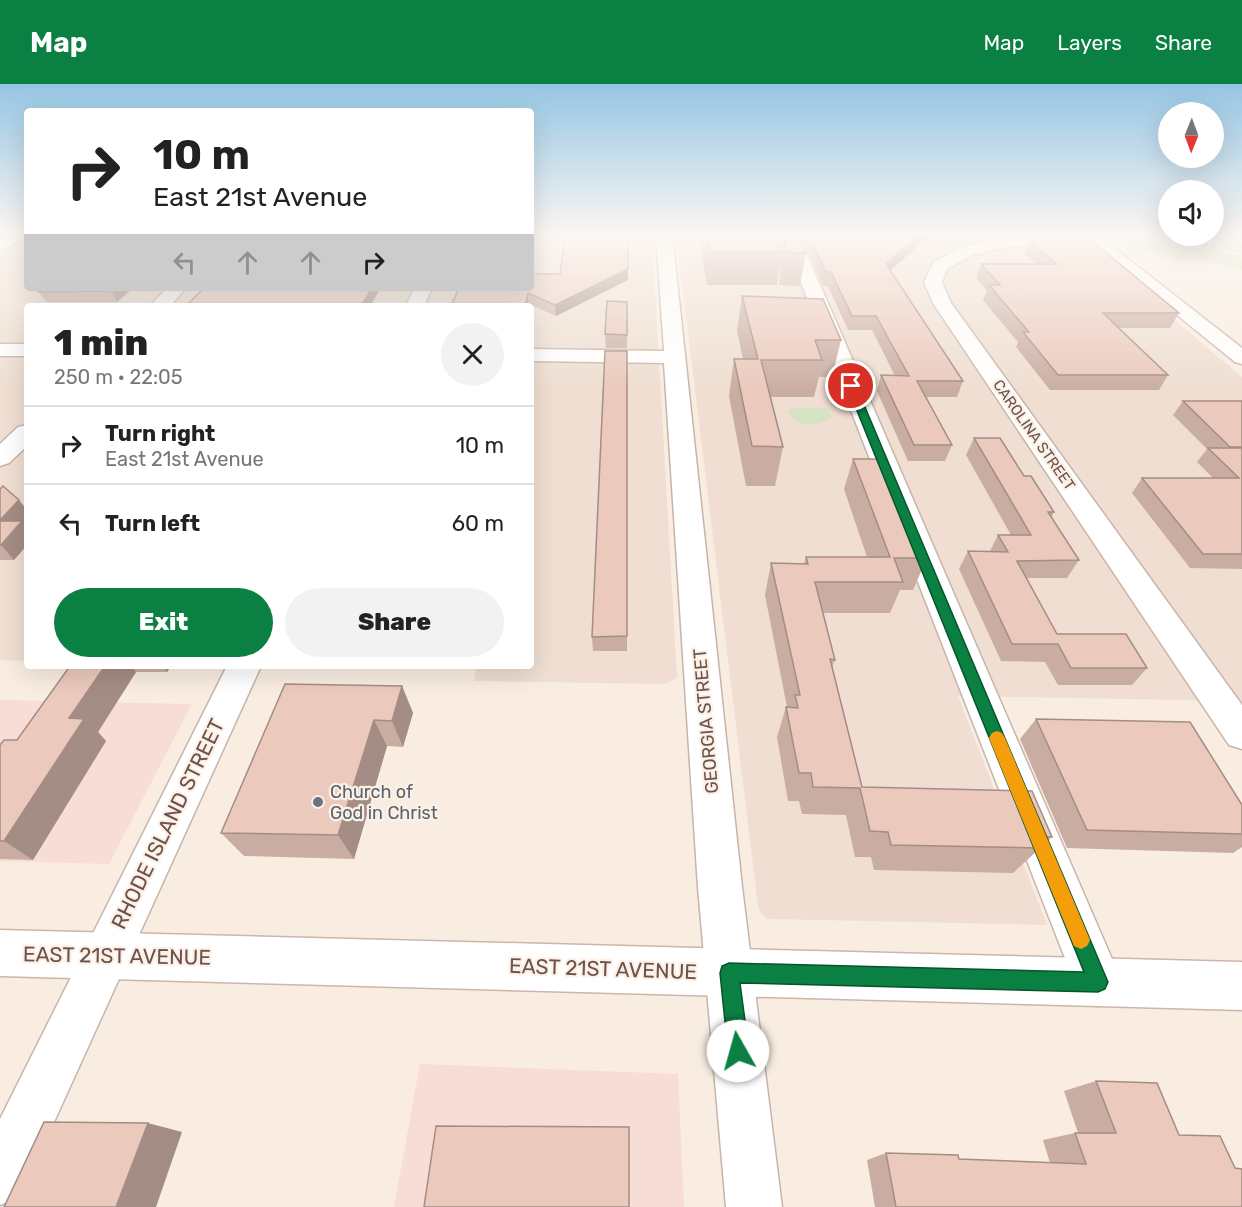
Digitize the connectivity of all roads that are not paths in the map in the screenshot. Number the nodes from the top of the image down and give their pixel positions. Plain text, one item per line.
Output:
1 (669, 286) edge
2 (812, 286) edge
3 (935, 286) edge
4 (1156, 286) edge
5 (174, 291) edge
6 (162, 303) edge
7 (0, 350) edge
8 (24, 350) edge
9 (534, 355) edge
10 (676, 357) junction
11 (1242, 358) edge
12 (24, 435) edge
13 (0, 458) edge
14 (243, 669) edge
15 (1242, 734) edge
16 (0, 953) edge
17 (105, 956) junction
18 (729, 973) junction
19 (1098, 982) junction
20 (1242, 986) edge
21 (0, 1178) edge
22 (754, 1207) edge

1 - 10 street, GEORGIA STREET
2 - 19 street
3 - 15 street, CAROLINA STREET
4 - 11 street
5 - 6 street
7 - 8 street
9 - 10 street
10 - 18 street, GEORGIA STREET
12 - 13 street
14 - 17 street, RHODE ISLAND STREET
16 - 17 street, EAST 21ST AVENUE
17 - 18 street, EAST 21ST AVENUE
17 - 21 street, RHODE ISLAND STREET
18 - 19 street, EAST 21ST AVENUE
18 - 22 street, GEORGIA STREET
19 - 20 street, EAST 21ST AVENUE

